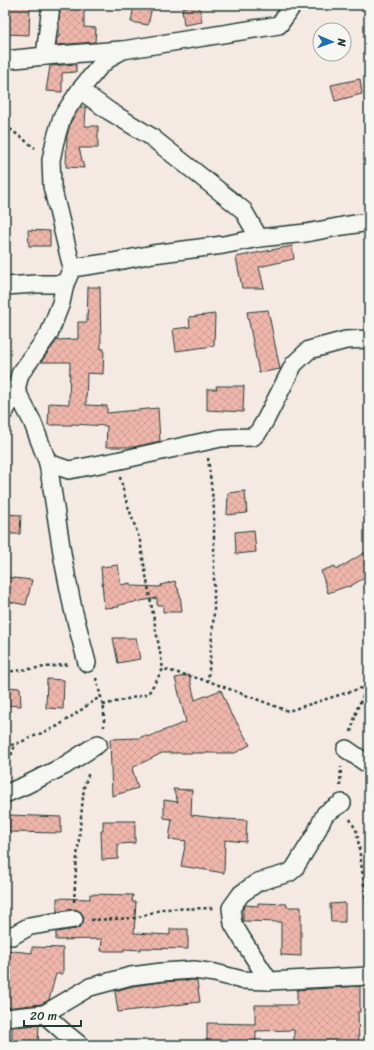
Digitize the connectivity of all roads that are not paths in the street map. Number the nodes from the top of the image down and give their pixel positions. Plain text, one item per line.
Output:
1 (51, 5) edge
2 (293, 5) edge
3 (123, 50) junction
4 (45, 56) junction
5 (5, 60) edge
6 (80, 90) junction
7 (369, 222) edge
8 (259, 238) junction
9 (72, 268) junction
10 (65, 284) junction
11 (5, 286) edge
12 (369, 339) edge
13 (16, 390) junction
14 (5, 411) edge
15 (48, 463) junction
16 (87, 663) road end
17 (98, 744) road end
18 (346, 749) dead end
19 (369, 765) edge
20 (5, 794) edge
21 (342, 803) dead end
22 (74, 919) road end
23 (5, 934) edge
24 (369, 976) edge
25 (269, 981) junction
26 (44, 1014) junction
27 (5, 1018) edge
28 (80, 1045) edge

1 - 4 street
2 - 3 street
3 - 4 street
3 - 6 street
4 - 5 street
6 - 8 street
6 - 9 street
7 - 8 street
8 - 9 street
9 - 10 street
10 - 11 street
10 - 13 street
12 - 15 street
13 - 14 street
13 - 15 street
15 - 16 street
17 - 20 street
18 - 19 street
21 - 25 street
22 - 23 street
24 - 25 street
25 - 26 street
26 - 27 street
26 - 28 street

